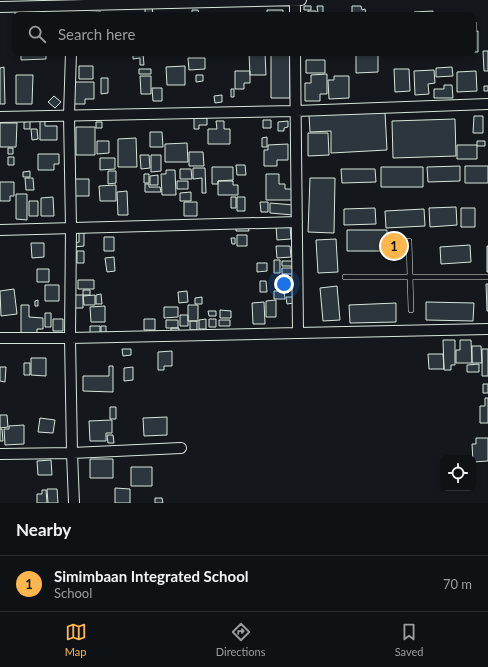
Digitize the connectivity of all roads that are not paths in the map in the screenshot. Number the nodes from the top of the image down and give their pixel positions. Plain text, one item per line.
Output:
1 (295, 0) edge
2 (301, 0) edge
3 (0, 7) edge
4 (72, 11) edge
5 (295, 12) edge
6 (71, 56) edge
7 (295, 56) edge
8 (488, 104) edge
9 (296, 111) junction
10 (69, 115) junction
11 (0, 117) edge
12 (297, 222) junction
13 (71, 228) junction
14 (0, 230) edge
15 (409, 241) dead end
16 (345, 277) dead end
17 (410, 277) junction
18 (488, 277) edge
19 (411, 310) dead end
20 (488, 329) edge
21 (298, 332) junction
22 (0, 338) edge
23 (70, 338) junction
24 (181, 448) dead end
25 (72, 453) junction
26 (0, 454) edge
27 (74, 503) edge

1 - 2 street
1 - 4 street
1 - 5 street
3 - 4 street
6 - 10 street
7 - 9 street
8 - 9 street
9 - 10 street
9 - 12 street
10 - 11 street
10 - 13 street
12 - 13 street
12 - 21 street
13 - 14 street
13 - 23 street
15 - 17 lane
16 - 17 lane
17 - 18 lane
17 - 19 lane
20 - 21 street
21 - 23 street
22 - 23 street
23 - 25 street
24 - 25 street
25 - 26 street
25 - 27 street

